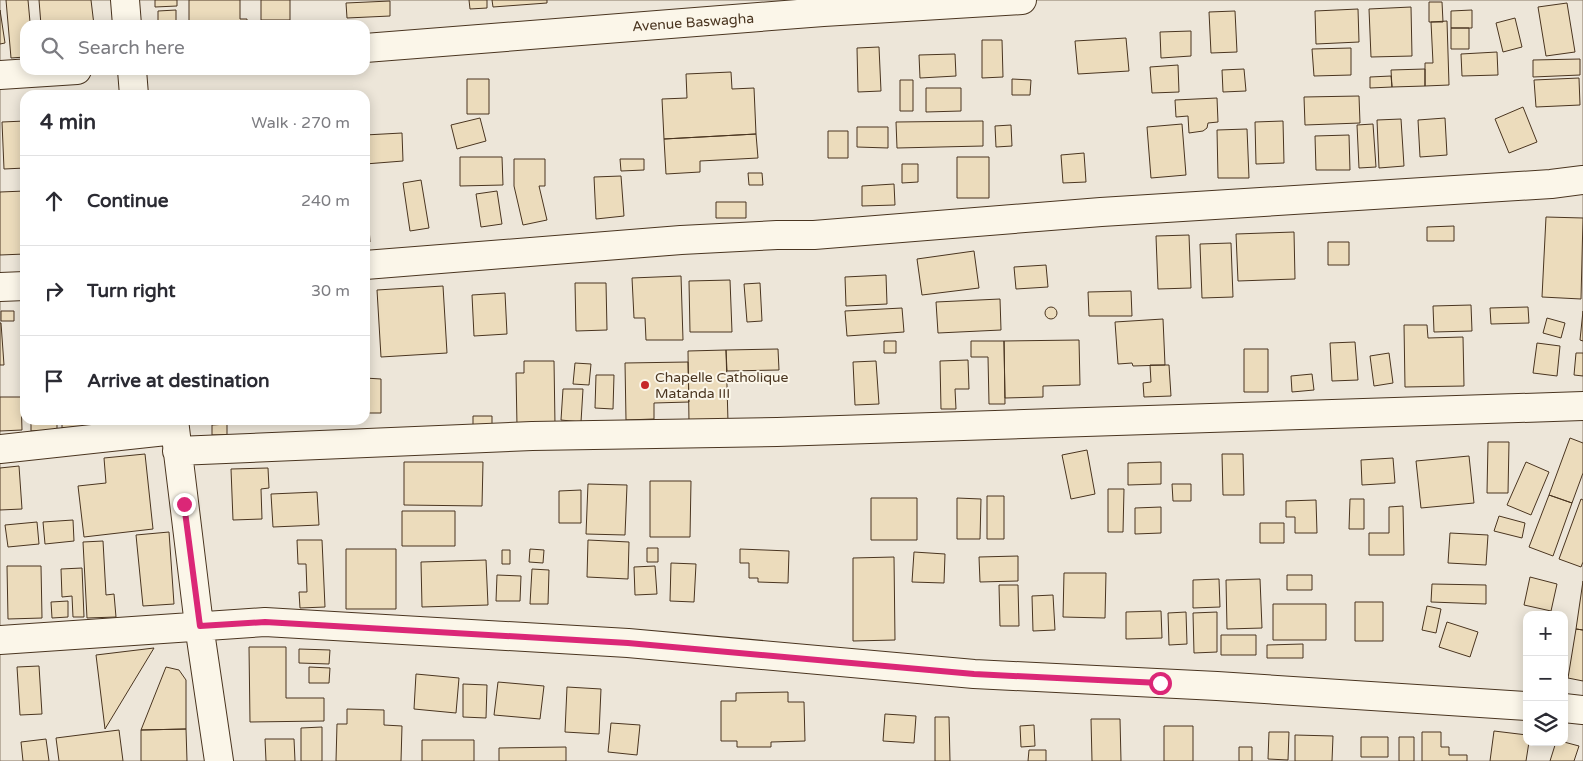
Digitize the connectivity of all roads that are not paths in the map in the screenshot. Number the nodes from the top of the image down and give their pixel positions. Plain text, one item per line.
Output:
1 (125, 0) edge
2 (1022, 0) edge
3 (127, 20) edge
4 (370, 48) edge
5 (20, 74) edge
6 (0, 75) edge
7 (132, 75) edge
8 (134, 90) edge
9 (1583, 180) edge
10 (370, 264) edge
11 (20, 286) edge
12 (0, 287) edge
13 (1583, 406) edge
14 (175, 434) edge
15 (0, 449) edge
16 (200, 626) junction
17 (0, 640) edge
18 (1523, 706) edge
19 (1568, 708) edge
20 (1583, 710) edge
21 (219, 761) edge

1 - 3 street
2 - 4 street, Avenue Baswagha
5 - 6 street
7 - 8 street
9 - 10 street
11 - 12 street
13 - 14 street
14 - 15 street
14 - 16 street
16 - 17 street
16 - 18 street
16 - 21 street
19 - 20 street

